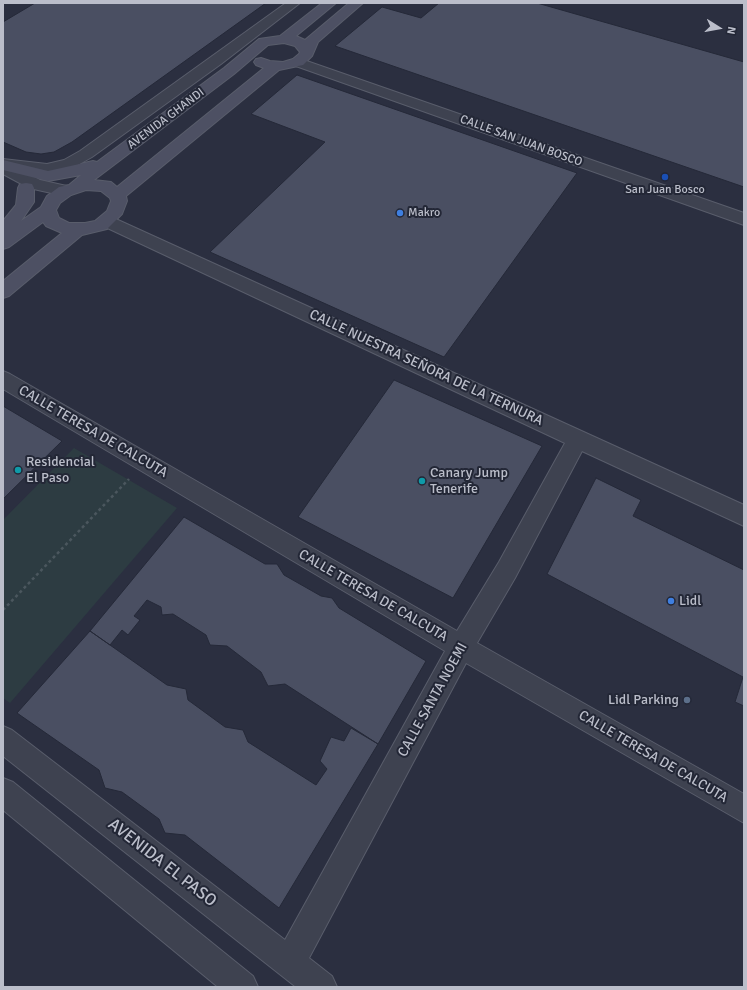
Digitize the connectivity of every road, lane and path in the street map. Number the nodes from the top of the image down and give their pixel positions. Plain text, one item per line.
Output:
1 (294, 3) edge
2 (330, 3) edge
3 (357, 3) edge
4 (284, 39) junction
5 (255, 50) junction
6 (305, 51) junction
7 (275, 66) junction
8 (112, 160) junction
9 (3, 166) edge
10 (26, 188) junction
11 (70, 188) junction
12 (117, 195) junction
13 (49, 207) junction
14 (744, 219) edge
15 (107, 221) junction
16 (77, 230) junction
17 (3, 232) edge
18 (3, 243) edge
19 (3, 291) edge
20 (3, 379) edge
21 (578, 438) junction
22 (145, 463) junction
23 (744, 516) edge
24 (3, 610) edge
25 (461, 647) junction
26 (3, 739) edge
27 (3, 792) edge
28 (744, 809) edge
29 (290, 962) junction
30 (242, 987) edge
31 (321, 987) edge

1 - 9 street
2 - 4 street
3 - 6 street
4 - 5 street, AVENIDA GHANDI
4 - 6 street
5 - 7 street
5 - 8 street, AVENIDA GHANDI
6 - 7 street
6 - 14 street, CALLE SAN JUAN BOSCO
7 - 12 street, AVENIDA GHANDI
8 - 9 street
8 - 11 street, AVENIDA GHANDI
9 - 10 street
9 - 11 street
10 - 13 street
10 - 17 street
11 - 12 street
11 - 13 street
12 - 15 street
13 - 16 street
13 - 18 street
15 - 16 street
15 - 21 street, CALLE NUESTRA SEÑORA DE LA TERNURA
16 - 19 street
20 - 22 street, CALLE TERESA DE CALCUTA
21 - 23 street, CALLE NUESTRA SEÑORA DE LA TERNURA
21 - 25 street, CALLE SANTA NOEMI
22 - 24 path
22 - 25 street, CALLE TERESA DE CALCUTA
25 - 28 street, CALLE TERESA DE CALCUTA
25 - 29 street, CALLE SANTA NOEMI
26 - 29 street, AVENIDA EL PASO
27 - 30 street
29 - 31 street, AVENIDA EL PASO

